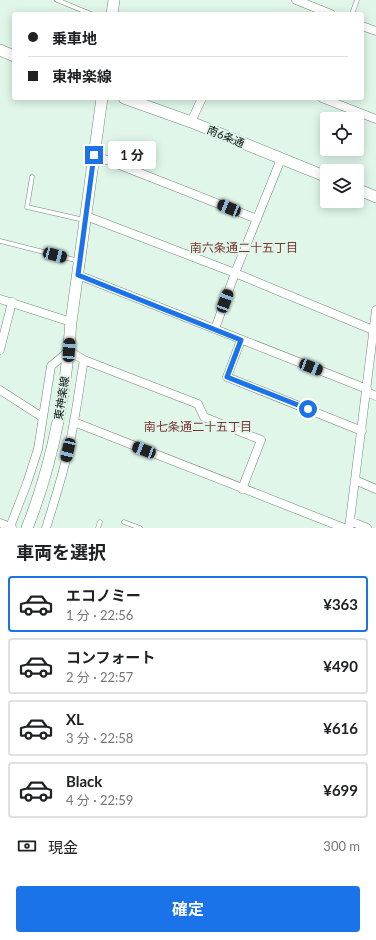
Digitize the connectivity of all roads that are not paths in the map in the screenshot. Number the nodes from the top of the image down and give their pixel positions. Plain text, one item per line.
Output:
1 (57, 0) edge
2 (114, 0) edge
3 (296, 0) edge
4 (357, 0) edge
5 (86, 12) edge
6 (112, 12) edge
7 (326, 12) edge
8 (353, 12) edge
9 (364, 27) edge
10 (376, 31) edge
11 (0, 50) edge
12 (12, 55) edge
13 (102, 100) edge
14 (130, 100) edge
15 (201, 100) edge
16 (327, 100) edge
17 (376, 119) edge
18 (191, 122) junction
19 (94, 155) junction
20 (281, 159) junction
21 (320, 174) edge
22 (32, 177) dead end
23 (364, 192) edge
24 (376, 197) edge
25 (86, 218) junction
26 (257, 218) junction
27 (0, 241) edge
28 (80, 261) junction
29 (235, 273) junction
30 (78, 275) junction
31 (0, 299) edge
32 (12, 302) junction
33 (376, 310) edge
34 (71, 322) junction
35 (215, 329) junction
36 (373, 330) junction
37 (241, 340) junction
38 (0, 350) edge
39 (69, 350) junction
40 (84, 360) junction
41 (0, 390) edge
42 (367, 390) junction
43 (376, 396) edge
44 (42, 417) junction
45 (74, 422) junction
46 (362, 431) junction
47 (355, 480) junction
48 (242, 489) junction
49 (376, 489) edge
50 (100, 522) dead end
51 (124, 522) dead end
52 (0, 523) edge
53 (350, 525) edge
54 (11, 528) edge
55 (27, 528) edge
56 (46, 528) edge
57 (98, 528) edge
58 (140, 528) edge
59 (344, 528) edge
60 (367, 528) edge

1 - 5 lane
2 - 6 street
3 - 7 street
4 - 8 lane
9 - 10 street
11 - 12 street
13 - 19 street, 東神楽線
14 - 18 street, 南6条通
15 - 18 street
16 - 17 street
18 - 20 street, 南6条通
19 - 25 street, 東神楽線
19 - 26 street
20 - 21 street, 南6条通
20 - 26 street
22 - 25 lane
23 - 24 street
25 - 28 street, 東神楽線
25 - 29 street
26 - 29 street
27 - 28 lane
28 - 30 street, 東神楽線
29 - 35 street
29 - 36 street
30 - 34 street, 東神楽線
30 - 35 street
31 - 32 street
32 - 34 street
32 - 38 street
33 - 36 street
34 - 39 street, 東神楽線
35 - 37 street
36 - 42 street
37 - 42 street
37 - 46 street
39 - 40 street
39 - 44 street
39 - 55 street, 東神楽線
40 - 45 street
40 - 48 street
41 - 44 street
42 - 43 street
42 - 46 street
44 - 54 street
45 - 48 street
45 - 56 street
46 - 47 street
47 - 49 street
47 - 53 street
48 - 59 street
50 - 57 lane
51 - 58 lane
52 - 54 street
53 - 60 street

